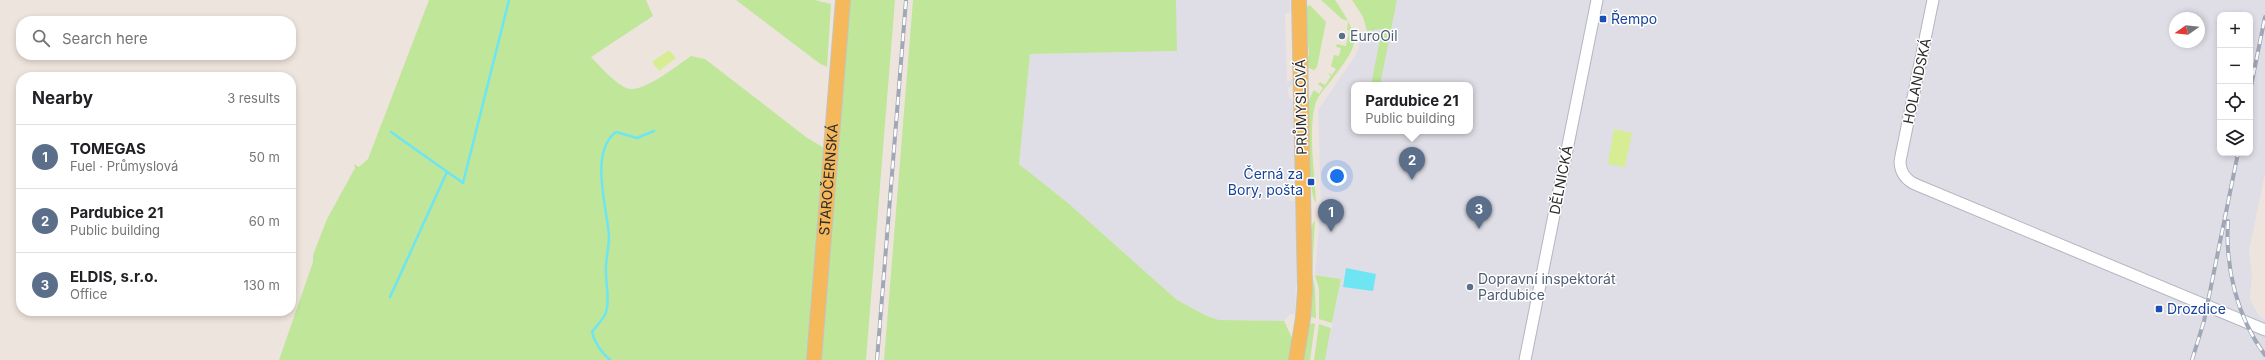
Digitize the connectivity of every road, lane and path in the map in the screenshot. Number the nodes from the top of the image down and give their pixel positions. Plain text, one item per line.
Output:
1 (842, 0) edge
2 (1299, 0) edge
3 (1597, 0) edge
4 (1933, 0) edge
5 (2265, 330) edge
6 (814, 360) edge
7 (1296, 360) edge
8 (1525, 360) edge

1 - 6 main road, STAROČERNSKÁ
2 - 7 main road, PRŮMYSLOVÁ
3 - 8 street, DĚLNICKÁ
4 - 5 street, HOLANDSKÁ

